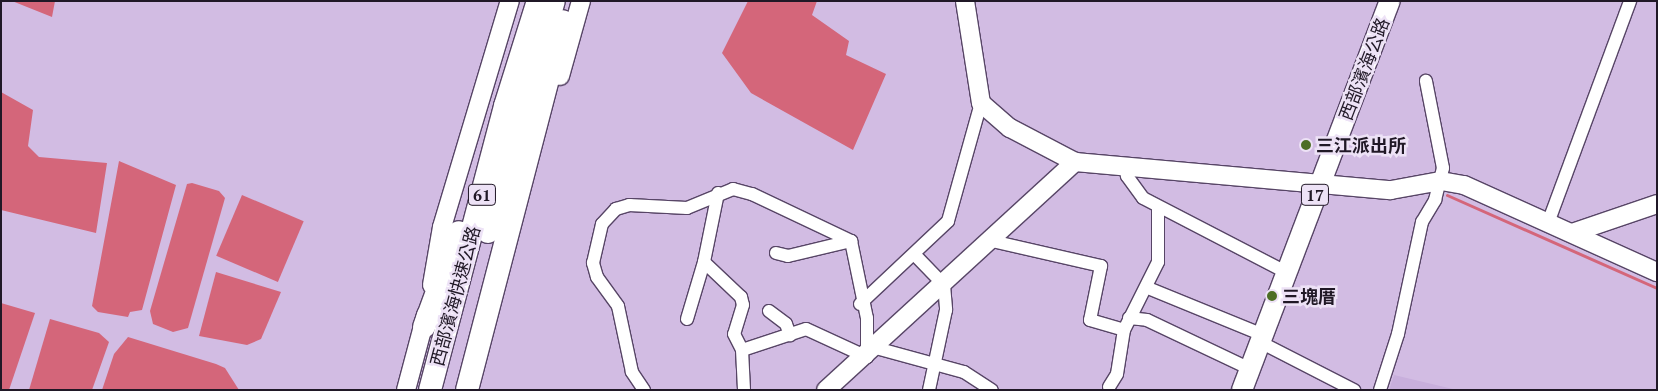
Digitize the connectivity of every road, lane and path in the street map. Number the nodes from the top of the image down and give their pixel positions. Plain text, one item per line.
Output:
1 (510, 1) edge
2 (526, 1) edge
3 (538, 1) edge
4 (554, 1) edge
5 (568, 1) edge
6 (581, 1) edge
7 (965, 1) edge
8 (1390, 1) edge
9 (1630, 1) edge
10 (1426, 81) dead end
11 (981, 102) junction
12 (1075, 162) junction
13 (1125, 164) junction
14 (1441, 181) junction
15 (1320, 182) junction
16 (718, 193) junction
17 (1657, 204) edge
18 (1158, 207) junction
19 (1548, 223) junction
20 (1572, 234) junction
21 (992, 240) junction
22 (850, 241) junction
23 (776, 253) dead end
24 (914, 254) junction
25 (704, 262) junction
26 (1286, 272) junction
27 (1657, 272) edge
28 (944, 285) junction
29 (1148, 288) junction
30 (860, 304) junction
31 (769, 311) dead end
32 (688, 319) dead end
33 (1126, 324) junction
34 (424, 327) junction
35 (790, 335) junction
36 (1261, 338) junction
37 (742, 350) junction
38 (871, 353) junction
39 (932, 367) junction
40 (1250, 370) junction
41 (1109, 387) dead end
42 (406, 390) edge
43 (430, 390) edge
44 (446, 390) edge
45 (467, 390) edge
46 (472, 390) edge
47 (644, 390) edge
48 (744, 390) edge
49 (826, 390) edge
50 (929, 390) edge
51 (992, 390) edge
52 (1242, 390) edge
53 (1354, 390) edge
54 (1380, 390) edge

1 - 34 street
2 - 34 highway
3 - 43 highway, 西部濱海快速公路 / 61
4 - 44 highway, 西部濱海快速公路 / 61
5 - 45 highway
6 - 46 street
7 - 11 street
8 - 15 main road, 西部濱海公路 / 17
9 - 19 street
10 - 14 street
11 - 12 street
11 - 24 street
12 - 13 street
12 - 21 street
13 - 15 street
13 - 18 street
14 - 15 street
14 - 19 street
14 - 54 street
15 - 26 main road, 西部濱海公路 / 17
16 - 22 street
16 - 25 street
16 - 47 street
17 - 20 street
18 - 26 street
18 - 29 street
19 - 20 street
20 - 27 street
21 - 28 street
21 - 33 street
22 - 23 street
22 - 30 street
24 - 28 street
24 - 30 street
25 - 32 street
25 - 37 street
26 - 36 main road, 西部濱海公路 / 17
28 - 38 street
28 - 39 street
29 - 33 street
29 - 36 street
30 - 38 street
31 - 35 street
33 - 40 street
33 - 41 street
34 - 42 street
35 - 37 street
35 - 38 street
36 - 40 main road, 西部濱海公路 / 17
36 - 53 street
37 - 48 street
38 - 39 street
38 - 49 street
39 - 50 street
39 - 51 street
40 - 52 main road, 西部濱海公路 / 17

